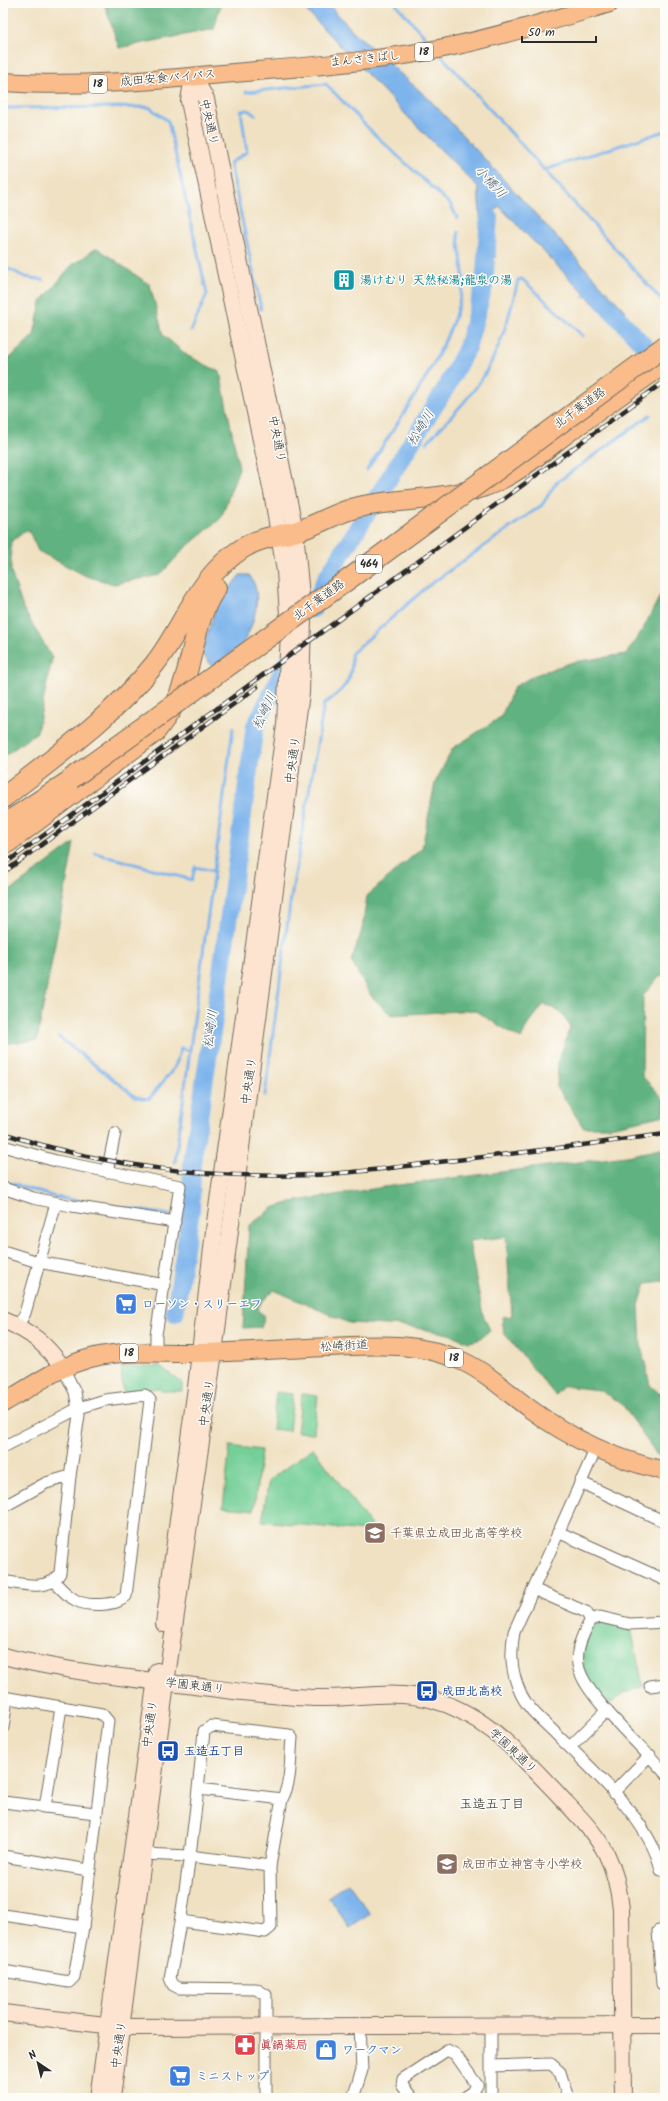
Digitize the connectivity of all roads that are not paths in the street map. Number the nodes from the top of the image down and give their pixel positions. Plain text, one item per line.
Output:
1 (610, 3) edge
2 (285, 68) joint
3 (193, 76) junction
4 (3, 82) edge
5 (665, 346) edge
6 (665, 362) edge
7 (287, 533) junction
8 (73, 786) junction
9 (48, 795) junction
10 (3, 798) edge
11 (3, 825) edge
12 (3, 833) edge
13 (3, 846) edge
14 (115, 1133) dead end
15 (3, 1146) edge
16 (107, 1172) junction
17 (3, 1188) edge
18 (56, 1203) junction
19 (175, 1222) junction
20 (3, 1251) edge
21 (38, 1262) junction
22 (165, 1284) junction
23 (3, 1320) edge
24 (18, 1326) junction
25 (156, 1353) junction
26 (206, 1353) junction
27 (63, 1368) junction
28 (3, 1403) edge
29 (79, 1408) junction
30 (3, 1447) edge
31 (596, 1448) junction
32 (665, 1471) edge
33 (70, 1476) junction
34 (580, 1482) junction
35 (3, 1507) edge
36 (665, 1522) edge
37 (558, 1532) junction
38 (665, 1580) edge
39 (54, 1581) junction
40 (3, 1582) edge
41 (533, 1589) junction
42 (591, 1620) junction
43 (665, 1622) edge
44 (3, 1656) edge
45 (161, 1682) junction
46 (665, 1684) edge
47 (650, 1686) dead end
48 (5, 1698) edge
49 (61, 1708) junction
50 (607, 1710) junction
51 (3, 1728) edge
52 (570, 1747) junction
53 (650, 1755) junction
54 (665, 1773) edge
55 (199, 1789) junction
56 (613, 1793) junction
57 (282, 1800) junction
58 (3, 1802) edge
59 (45, 1807) junction
60 (96, 1813) junction
61 (144, 1854) junction
62 (3, 1856) edge
63 (189, 1856) junction
64 (270, 1866) junction
65 (89, 1870) junction
66 (665, 1870) edge
67 (3, 1915) edge
68 (181, 1921) junction
69 (83, 1927) junction
70 (665, 1931) edge
71 (3, 1971) edge
72 (665, 1984) edge
73 (3, 2013) edge
74 (115, 2026) junction
75 (491, 2026) junction
76 (622, 2026) junction
77 (665, 2026) edge
78 (266, 2027) junction
79 (360, 2027) junction
80 (492, 2066) junction
81 (477, 2085) junction
82 (491, 2087) junction
83 (98, 2098) edge
84 (112, 2098) edge
85 (266, 2098) edge
86 (352, 2098) edge
87 (412, 2098) edge
88 (464, 2098) edge
89 (491, 2098) edge
90 (568, 2098) edge
91 (622, 2098) edge

1 - 2 main road, まんさきばし / 18
2 - 3 main road, 成田安食バイパス / 18
3 - 4 main road, 成田安食バイパス / 18
3 - 7 street, 中央通り
5 - 8 highway, 北千葉道路 / 464, bridge
6 - 7 highway, bridge
7 - 8 highway, bridge
7 - 10 highway
7 - 26 street, 中央通り
8 - 9 highway, 北千葉道路 / 464
8 - 13 highway
9 - 11 highway, 北千葉道路 / 464
9 - 12 highway, 北千葉道路 / 464
14 - 16 street
15 - 16 street
16 - 19 street
17 - 18 street
18 - 19 street
18 - 21 street
19 - 22 street
20 - 21 street
21 - 22 street
21 - 24 street
22 - 25 street
23 - 24 street
24 - 27 street
25 - 26 main road, 松崎街道 / 18
25 - 27 main road, 松崎街道 / 18
26 - 31 main road, 松崎街道 / 18
26 - 45 street, 中央通り
27 - 28 main road, 松崎街道 / 18
27 - 29 street
29 - 30 street
29 - 33 street
29 - 39 street
31 - 32 main road, 松崎街道 / 18
31 - 34 street
33 - 35 street
33 - 39 street
34 - 36 street
34 - 37 street
37 - 38 street
37 - 41 street
39 - 40 street
41 - 42 street
41 - 52 street
42 - 43 street
42 - 50 street
44 - 45 street, 学園東通り
45 - 61 street, 中央通り
45 - 74 street, 中央通り
45 - 76 street, 学園東通り
46 - 47 street
48 - 49 street
48 - 51 street
49 - 59 street
49 - 60 street
50 - 52 street
50 - 53 street
52 - 56 street
53 - 54 street
53 - 56 street
55 - 57 street
55 - 57 street
55 - 63 street
56 - 66 street
57 - 64 street
58 - 59 street
59 - 60 street
60 - 65 street
61 - 63 street
61 - 74 street, 中央通り
62 - 65 street
63 - 64 street
63 - 68 street
64 - 68 street
65 - 69 street
67 - 69 street
68 - 78 street
69 - 71 street
70 - 72 street
73 - 74 street
74 - 78 street
74 - 83 street, 中央通り
74 - 84 street, 中央通り
75 - 76 street
75 - 79 street
75 - 80 street
76 - 77 street
76 - 91 street, 学園東通り
78 - 79 street
78 - 85 street
79 - 86 street
80 - 82 street
80 - 90 street
81 - 82 street
81 - 87 street
81 - 88 street
82 - 89 street

